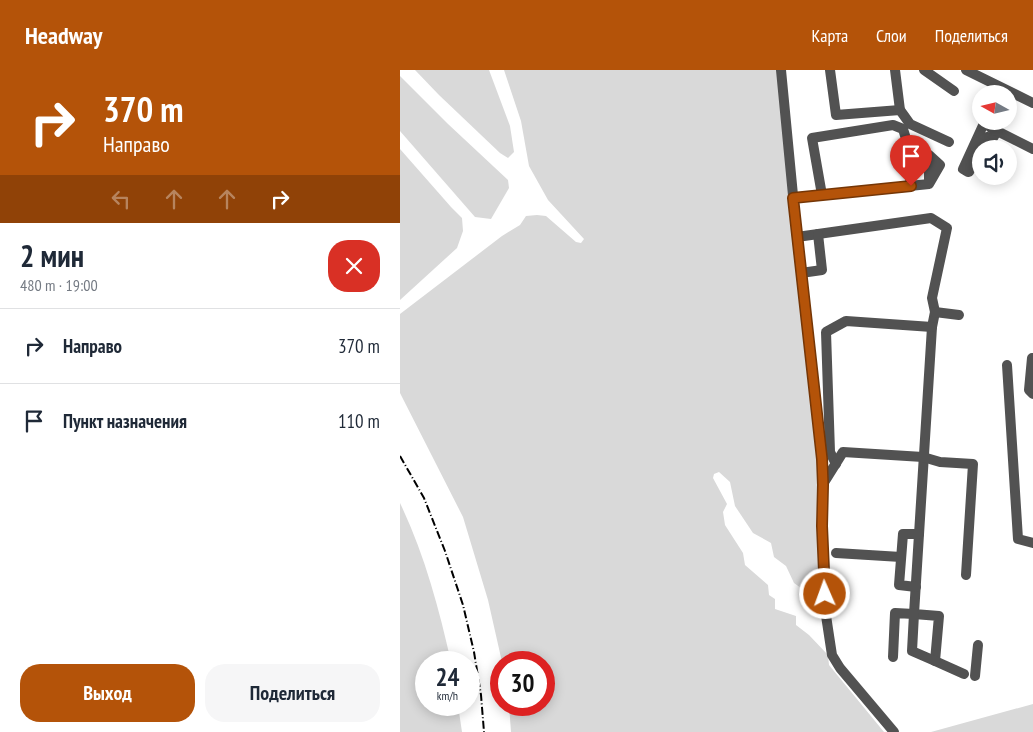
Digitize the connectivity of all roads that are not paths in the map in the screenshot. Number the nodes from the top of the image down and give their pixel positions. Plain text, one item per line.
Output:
1 (781, 70) edge
2 (830, 70) edge
3 (894, 70) edge
4 (924, 70) edge
5 (966, 70) edge
6 (954, 91) dead end
7 (1033, 103) edge
8 (900, 110) junction
9 (981, 130) edge
10 (994, 130) edge
11 (1002, 130) edge
12 (949, 142) dead end
13 (1033, 149) edge
14 (910, 179) dead end
15 (929, 184) dead end
16 (822, 195) junction
17 (793, 198) junction
18 (818, 234) junction
19 (797, 237) junction
20 (801, 273) junction
21 (935, 312) junction
22 (959, 315) dead end
23 (932, 327) junction
24 (1032, 358) edge
25 (1007, 365) dead end
26 (1033, 394) edge
27 (923, 458) junction
28 (836, 464) junction
29 (823, 485) junction
30 (919, 534) junction
31 (1033, 542) edge
32 (836, 553) dead end
33 (901, 557) junction
34 (966, 575) dead end
35 (916, 587) junction
36 (914, 614) junction
37 (978, 645) dead end
38 (893, 657) dead end
39 (936, 661) junction
40 (894, 732) edge

1 - 17 street
2 - 8 street
3 - 8 street
4 - 6 street
5 - 7 street
8 - 12 street
9 - 10 street
11 - 13 street
14 - 16 street
15 - 16 street
16 - 17 street
17 - 19 street
18 - 19 street
18 - 20 street
18 - 21 street
19 - 20 street
20 - 29 street
21 - 22 street
21 - 23 street
23 - 27 street
23 - 28 street
24 - 26 street
25 - 31 street
27 - 28 street
27 - 30 street
27 - 34 street
28 - 29 street
29 - 40 street
30 - 33 street
30 - 35 street
32 - 33 street
33 - 35 street
35 - 36 street
36 - 38 street
36 - 39 street
36 - 39 street
37 - 39 street

